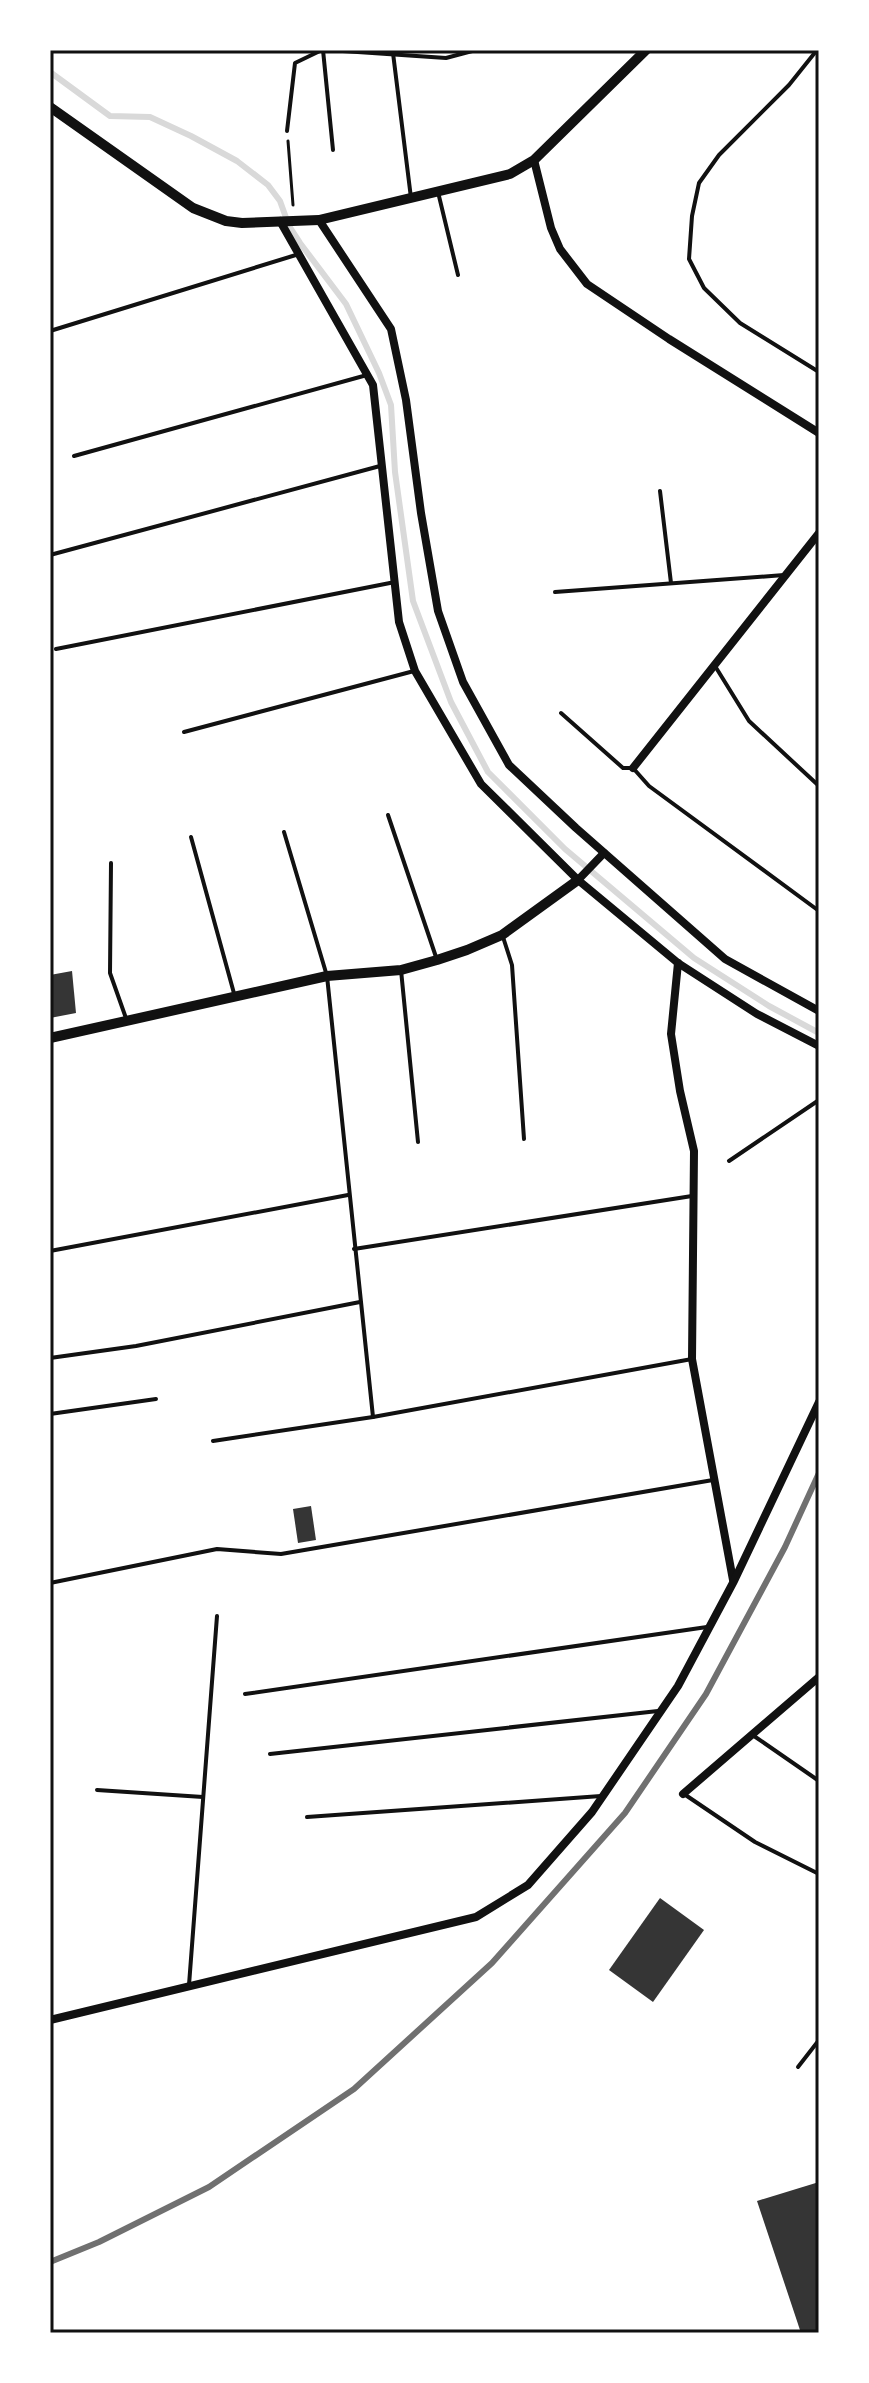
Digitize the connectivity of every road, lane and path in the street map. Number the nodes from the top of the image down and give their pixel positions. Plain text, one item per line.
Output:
1 (324, 50) edge
2 (476, 50) edge
3 (646, 50) edge
4 (817, 50) edge
5 (393, 53) junction
6 (50, 107) edge
7 (287, 131) joint
8 (333, 150) dead end
9 (534, 160) junction
10 (438, 191) junction
11 (411, 198) junction
12 (319, 220) junction
13 (287, 221) junction
14 (299, 254) junction
15 (458, 275) dead end
16 (50, 331) edge
17 (819, 372) edge
18 (367, 375) junction
19 (819, 433) edge
20 (74, 456) dead end
21 (383, 465) junction
22 (660, 491) dead end
23 (818, 539) edge
24 (50, 555) edge
25 (787, 575) junction
26 (395, 582) junction
27 (671, 583) junction
28 (555, 592) dead end
29 (56, 649) dead end
30 (715, 666) junction
31 (415, 671) junction
32 (561, 713) dead end
33 (184, 732) dead end
34 (633, 768) junction
35 (819, 786) edge
36 (388, 815) dead end
37 (284, 832) dead end
38 (191, 837) dead end
39 (604, 853) junction
40 (111, 863) dead end
41 (578, 880) junction
42 (819, 911) edge
43 (502, 935) junction
44 (437, 960) junction
45 (678, 963) junction
46 (401, 970) junction
47 (327, 976) junction
48 (235, 998) junction
49 (819, 1011) edge
50 (127, 1021) junction
51 (50, 1038) edge
52 (819, 1046) edge
53 (819, 1100) edge
54 (524, 1139) dead end
55 (418, 1142) dead end
56 (729, 1161) dead end
57 (348, 1195) junction
58 (692, 1196) junction
59 (354, 1249) junction
60 (50, 1251) edge
61 (360, 1302) junction
62 (50, 1358) edge
63 (692, 1359) junction
64 (156, 1399) dead end
65 (819, 1402) edge
66 (50, 1414) edge
67 (373, 1417) junction
68 (213, 1441) dead end
69 (715, 1480) junction
70 (734, 1581) junction
71 (50, 1583) edge
72 (217, 1616) dead end
73 (709, 1627) junction
74 (819, 1677) edge
75 (245, 1694) dead end
76 (661, 1711) junction
77 (754, 1736) junction
78 (270, 1754) dead end
79 (819, 1781) edge
80 (97, 1790) dead end
81 (683, 1794) joint
82 (603, 1796) junction
83 (204, 1797) junction
84 (307, 1817) dead end
85 (819, 1874) edge
86 (189, 1986) junction
87 (50, 2020) edge
88 (819, 2040) edge
89 (798, 2067) dead end

1 - 5 lane
1 - 7 lane
1 - 8 lane
2 - 5 lane
3 - 9 street
4 - 17 lane
5 - 11 lane
6 - 13 street
7 - 13 path
9 - 10 street
9 - 19 street
10 - 11 street
10 - 15 lane
11 - 12 street
12 - 13 street
12 - 39 street
13 - 14 street
14 - 16 lane
14 - 18 street
18 - 20 lane
18 - 21 street
21 - 24 lane
21 - 26 street
22 - 27 lane
23 - 25 street
25 - 27 lane
25 - 30 street
26 - 29 lane
26 - 31 street
27 - 28 lane
30 - 34 street
30 - 35 lane
31 - 33 lane
31 - 41 street
32 - 34 lane
34 - 42 lane
36 - 44 lane
37 - 47 lane
38 - 48 lane
39 - 41 street
39 - 49 street
40 - 50 lane
41 - 43 street
41 - 45 street
43 - 44 street
43 - 54 lane
44 - 46 street
45 - 52 street
45 - 58 street
46 - 47 street
46 - 55 lane
47 - 48 street
47 - 57 lane
48 - 50 street
50 - 51 street
53 - 56 lane
57 - 59 lane
57 - 60 lane
58 - 59 lane
58 - 63 street
59 - 61 lane
61 - 62 lane
61 - 67 lane
63 - 67 lane
63 - 69 street
64 - 66 lane
65 - 70 street
67 - 68 lane
69 - 70 street
69 - 71 lane
70 - 73 street
72 - 83 lane
73 - 75 lane
73 - 76 street
74 - 77 street
76 - 78 lane
76 - 82 street
77 - 79 lane
77 - 81 street
80 - 83 lane
81 - 85 lane
82 - 84 lane
82 - 86 street
83 - 86 lane
86 - 87 street
88 - 89 lane

